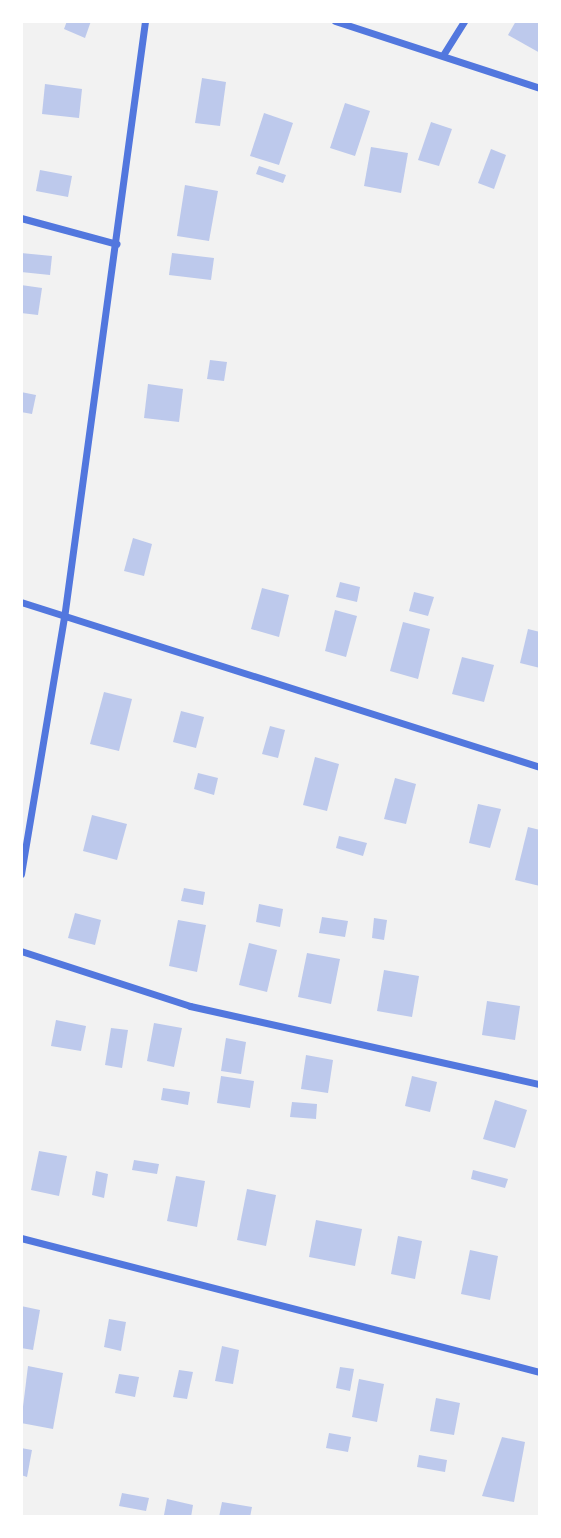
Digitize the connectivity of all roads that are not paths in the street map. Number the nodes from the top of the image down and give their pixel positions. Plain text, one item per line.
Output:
1 (145, 21) edge
2 (335, 21) edge
3 (464, 21) edge
4 (443, 55) junction
5 (540, 88) edge
6 (21, 218) edge
7 (117, 244) junction
8 (21, 602) edge
9 (64, 618) junction
10 (540, 767) edge
11 (21, 874) edge
12 (21, 951) edge
13 (540, 1084) edge
14 (21, 1238) edge
15 (540, 1372) edge

1 - 7 street
2 - 4 street
3 - 4 street
4 - 5 street
6 - 7 street
7 - 9 street
8 - 9 street
9 - 10 street
9 - 11 street
12 - 13 street
14 - 15 street

